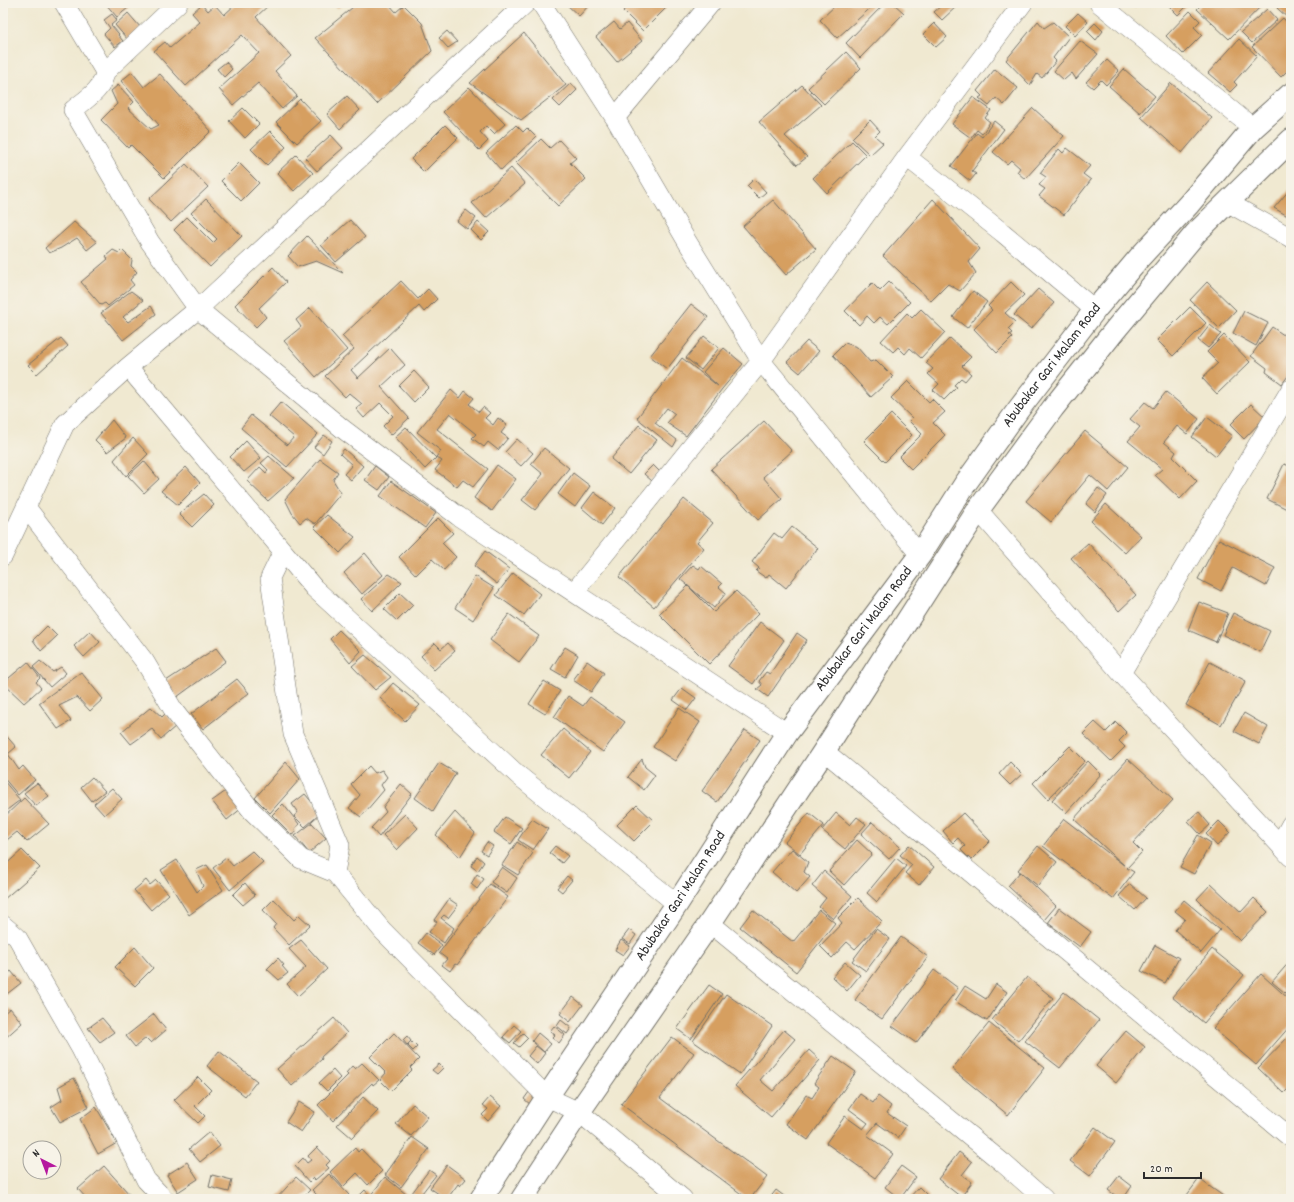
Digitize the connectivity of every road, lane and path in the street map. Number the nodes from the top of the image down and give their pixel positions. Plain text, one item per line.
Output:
1 (64, 3) edge
2 (178, 3) edge
3 (526, 3) edge
4 (542, 3) edge
5 (711, 3) edge
6 (1023, 3) edge
7 (1100, 3) edge
8 (105, 72) junction
9 (1291, 94) edge
10 (615, 118) junction
11 (1253, 128) junction
12 (1291, 140) edge
13 (907, 157) junction
14 (1227, 202) junction
15 (1291, 238) edge
16 (198, 309) junction
17 (1095, 310) junction
18 (760, 361) junction
19 (128, 367) junction
20 (1291, 389) edge
21 (26, 507) junction
22 (978, 510) junction
23 (282, 551) junction
24 (920, 555) junction
25 (3, 556) edge
26 (574, 592) junction
27 (1121, 673) junction
28 (787, 733) junction
29 (824, 751) junction
30 (1291, 824) edge
31 (1285, 851) edge
32 (335, 873) junction
33 (677, 904) junction
34 (710, 923) junction
35 (3, 926) edge
36 (547, 1097) junction
37 (579, 1112) junction
38 (1291, 1138) edge
39 (164, 1199) edge
40 (481, 1199) edge
41 (522, 1199) edge
42 (683, 1199) edge
43 (1044, 1199) edge

1 - 8 street
2 - 8 street
3 - 16 street
4 - 10 street
5 - 10 street
6 - 13 street
7 - 11 street
8 - 16 street
9 - 11 street, Abubakar Gari Malam Road
10 - 18 street
11 - 17 street, Abubakar Gari Malam Road
12 - 14 street
13 - 17 street
13 - 18 street
14 - 15 street
14 - 22 street
16 - 19 street
16 - 26 street
17 - 24 street, Abubakar Gari Malam Road
18 - 24 street
18 - 26 street
19 - 21 street
19 - 23 street
20 - 27 street
21 - 25 street
21 - 32 street
22 - 27 street
22 - 29 street
23 - 32 street
23 - 33 street
24 - 28 street, Abubakar Gari Malam Road
26 - 28 street
27 - 31 street
28 - 33 street, Abubakar Gari Malam Road
29 - 34 street
29 - 38 street
30 - 31 street
32 - 36 street
33 - 36 street, Abubakar Gari Malam Road
34 - 37 street
34 - 43 street
35 - 39 street
36 - 37 street
36 - 40 street, Abubakar Gari Malam Road
37 - 41 street
37 - 42 street

